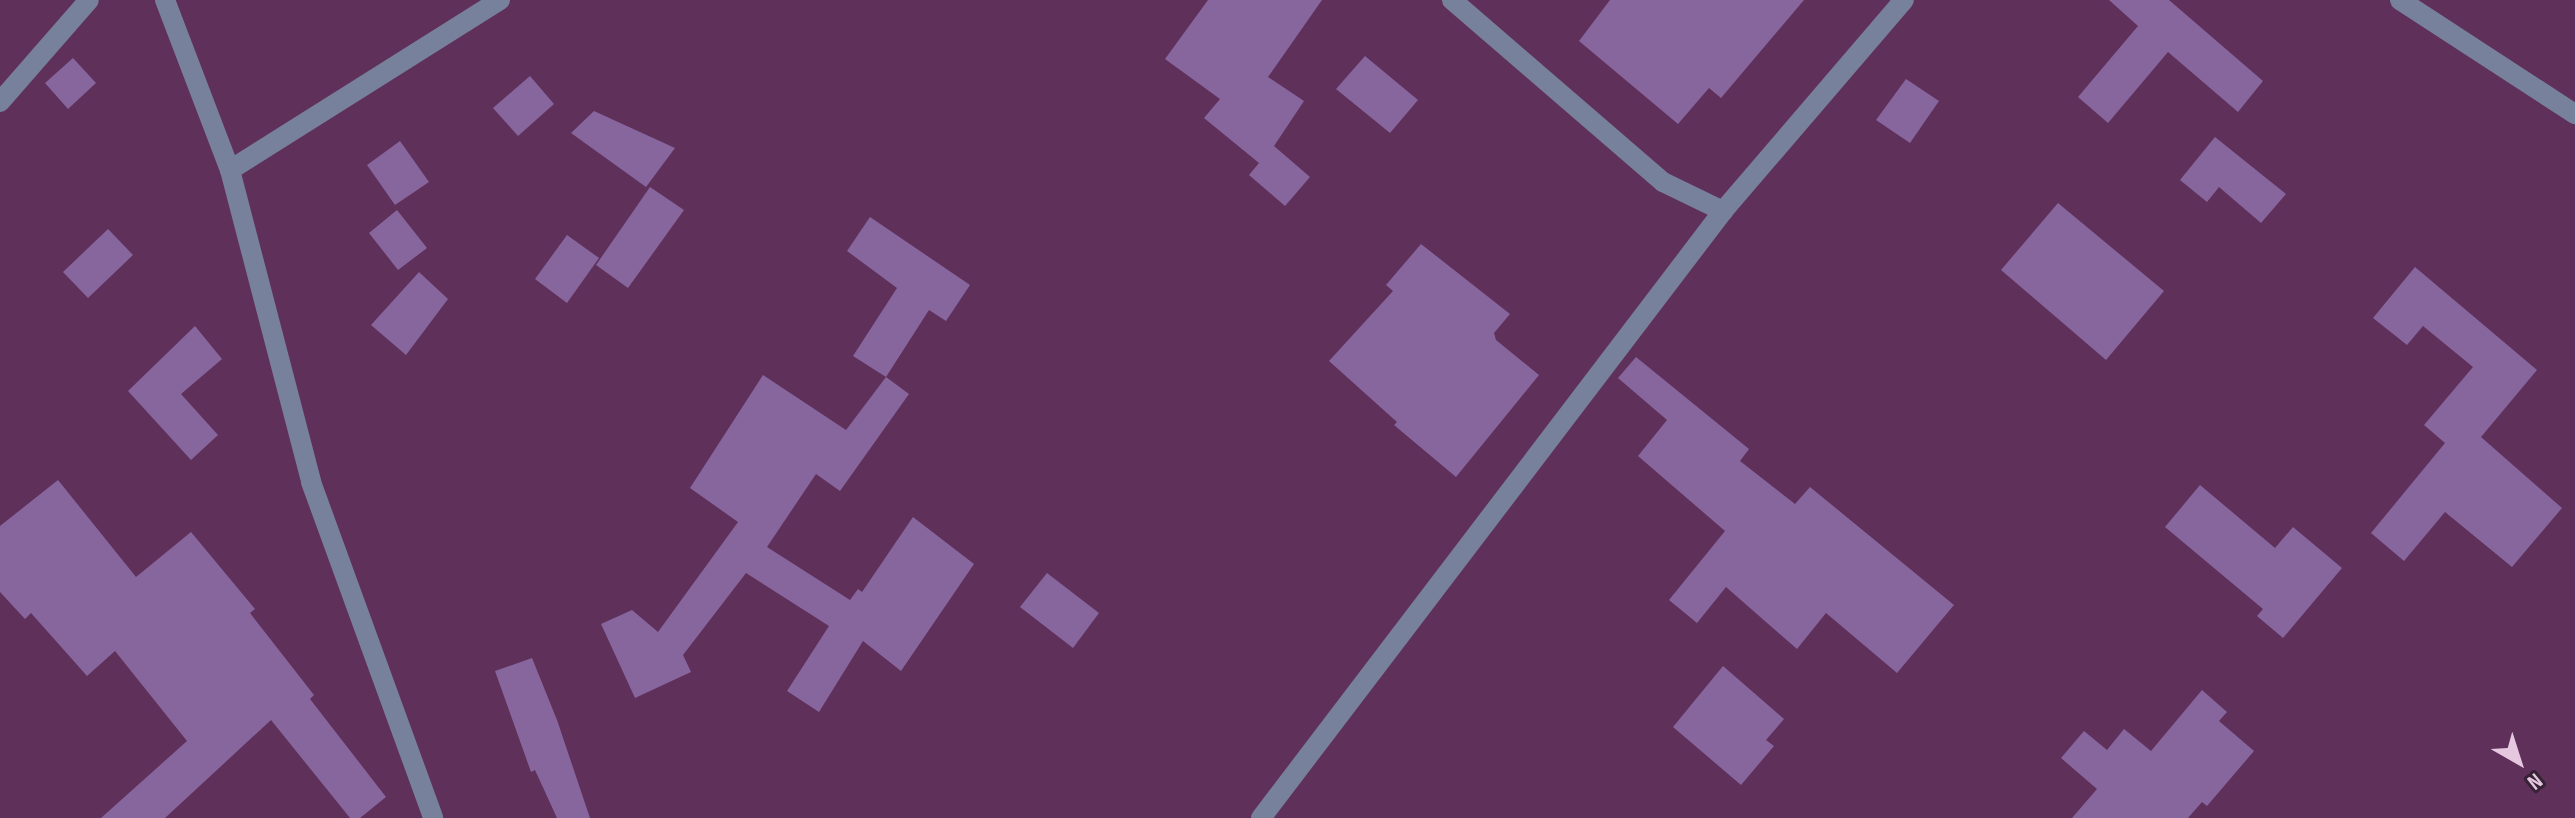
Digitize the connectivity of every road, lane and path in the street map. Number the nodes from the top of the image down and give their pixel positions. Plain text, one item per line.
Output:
1 (89, 0) edge
2 (165, 0) edge
3 (500, 0) edge
4 (1452, 0) edge
5 (1904, 0) edge
6 (2400, 0) edge
7 (0, 102) edge
8 (2575, 114) edge
9 (230, 170) junction
10 (1723, 211) junction
11 (433, 818) edge
12 (1261, 818) edge

1 - 7 street
2 - 9 street
3 - 9 street
4 - 10 street
5 - 10 street
6 - 8 street
9 - 11 street
10 - 12 street

